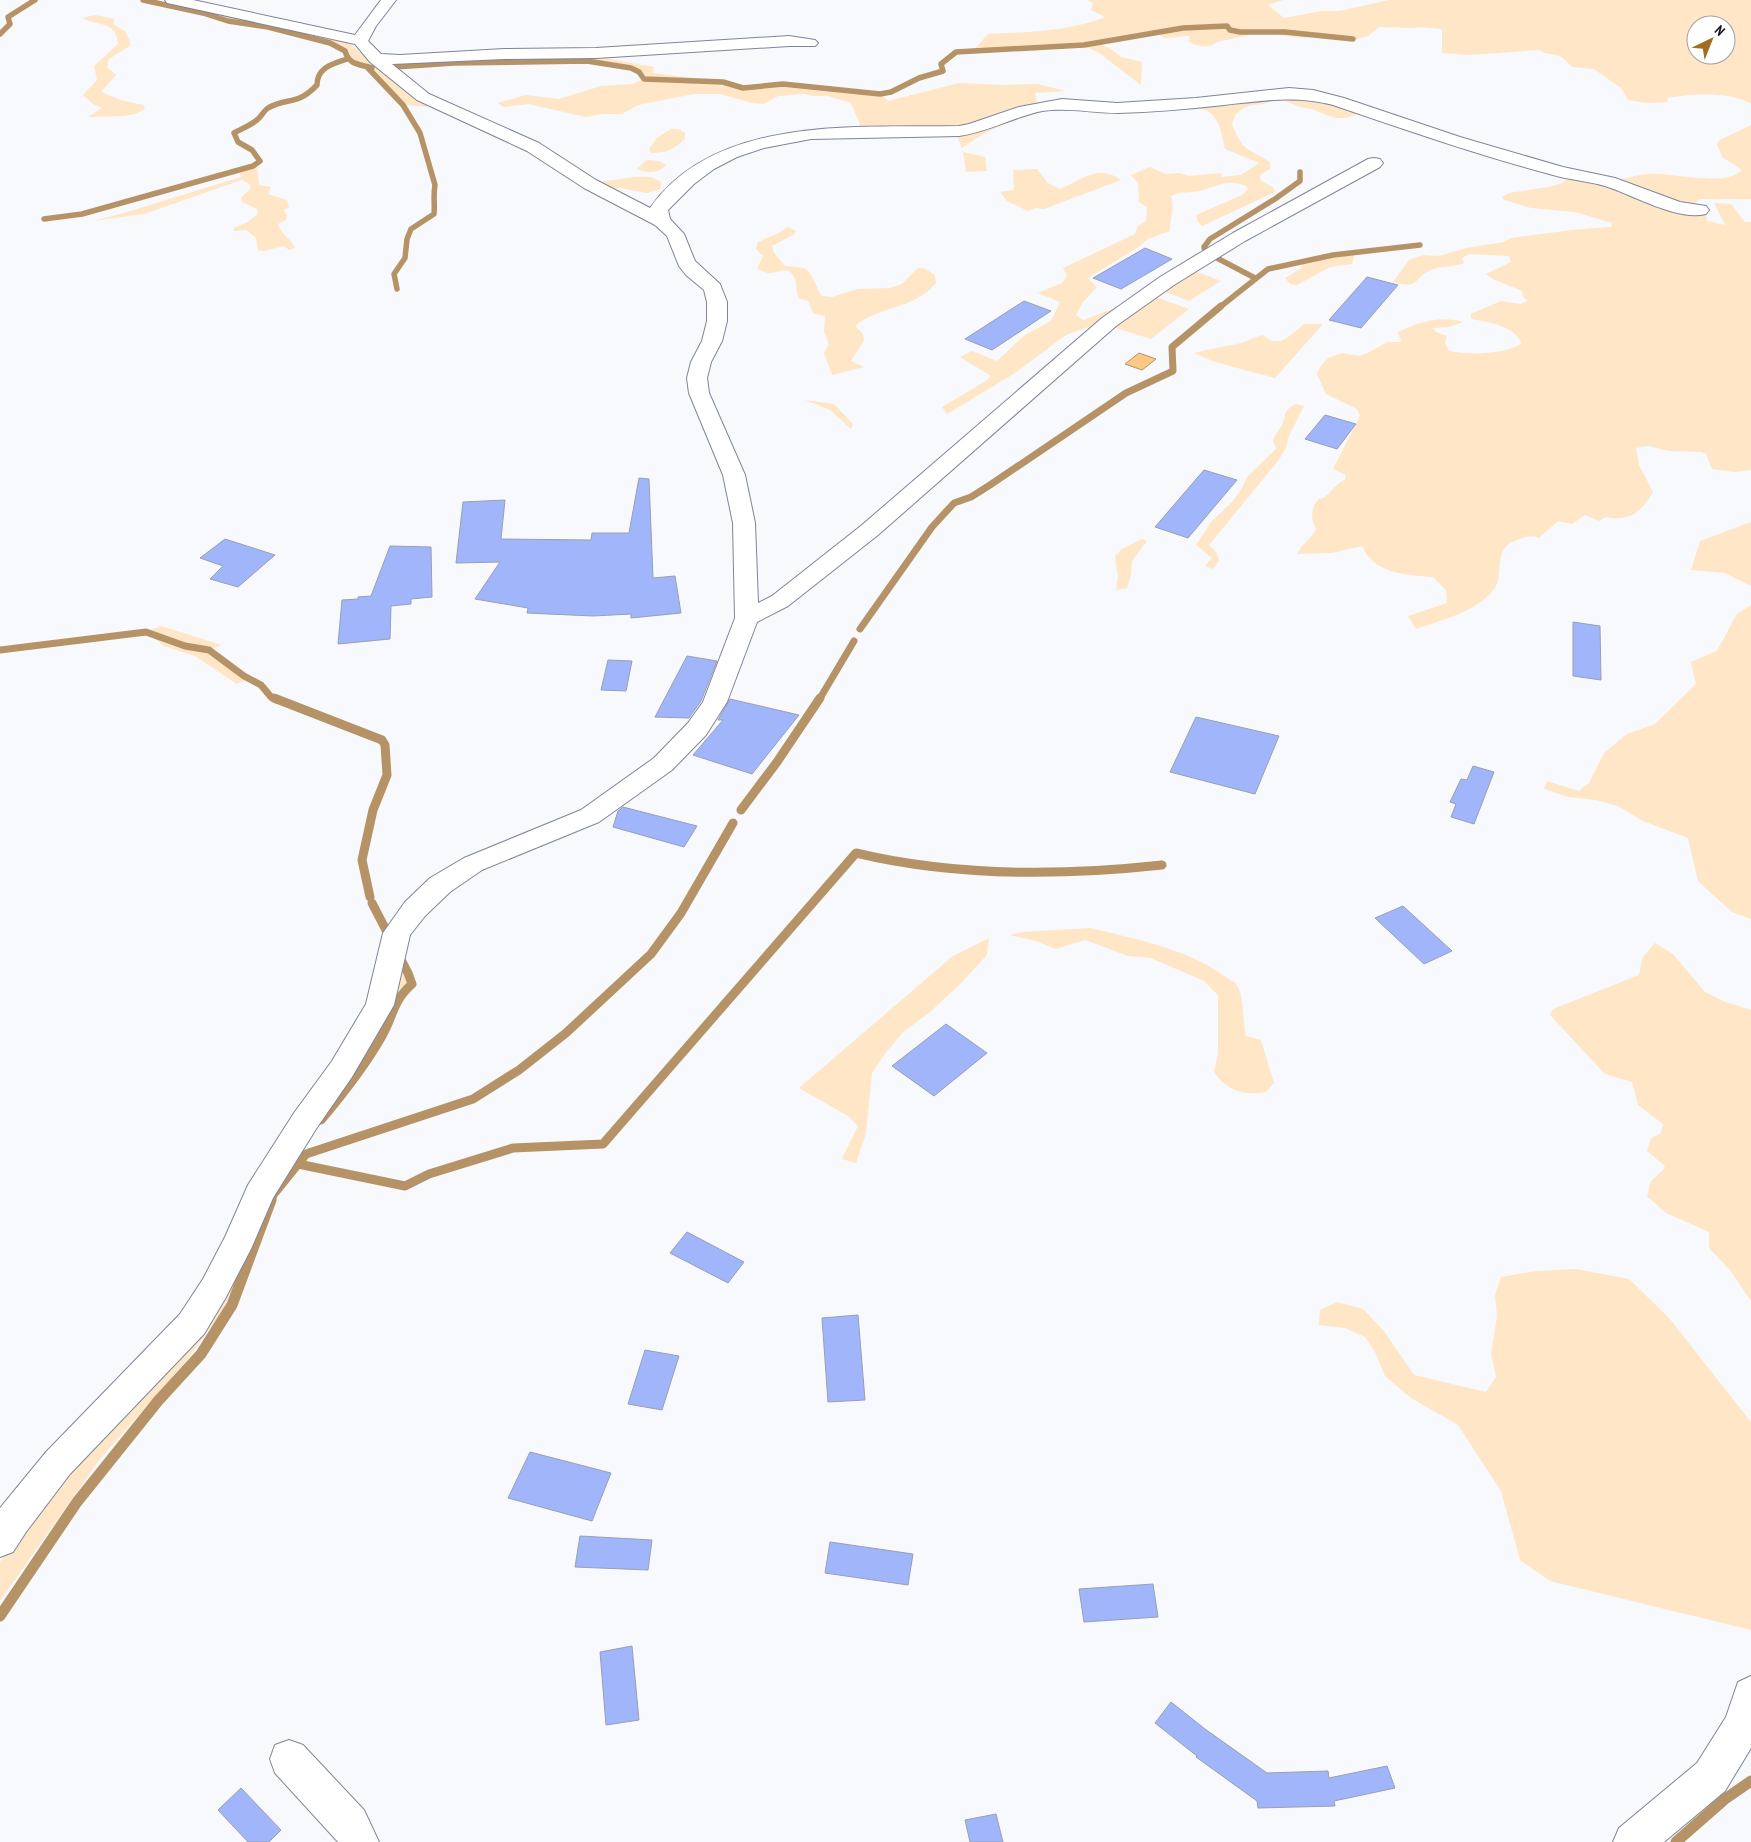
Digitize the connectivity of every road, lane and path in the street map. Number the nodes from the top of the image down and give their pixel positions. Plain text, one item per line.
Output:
1 (172, 0) edge
2 (389, 0) edge
3 (810, 43) dead end
4 (368, 50) junction
5 (1374, 163) dead end
6 (1700, 210) dead end
7 (661, 221) junction
8 (747, 618) junction
9 (0, 1540) edge
10 (1751, 1695) edge
11 (289, 1759) dead end
12 (359, 1842) edge
13 (1632, 1842) edge

1 - 4 street
2 - 4 street
3 - 4 street
4 - 7 street
5 - 8 street
6 - 7 street
7 - 8 street
8 - 9 street
10 - 13 street
11 - 12 street

